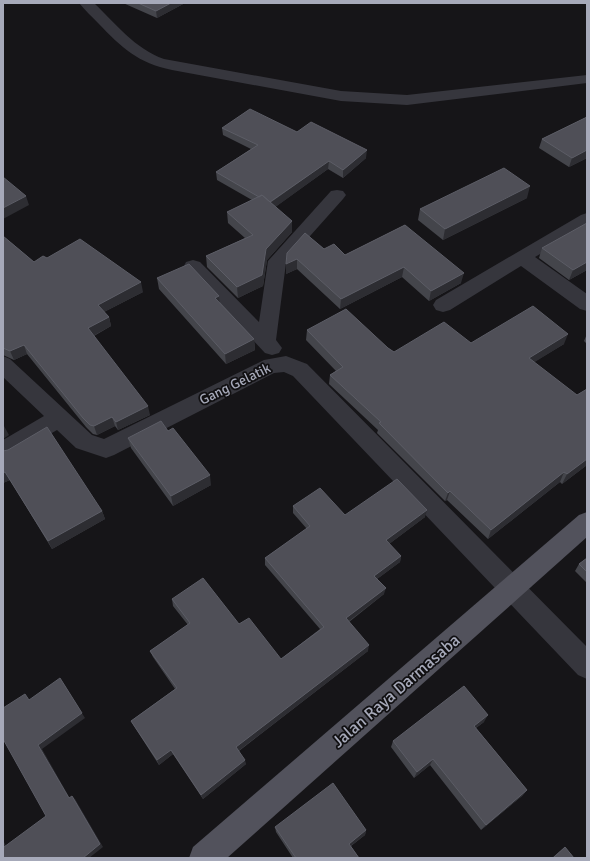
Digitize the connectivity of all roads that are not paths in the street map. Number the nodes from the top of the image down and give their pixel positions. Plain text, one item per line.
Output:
1 (86, 3) edge
2 (587, 79) edge
3 (337, 195) dead end
4 (587, 219) edge
5 (522, 257) junction
6 (193, 266) edge
7 (587, 304) edge
8 (443, 305) dead end
9 (266, 340) junction
10 (3, 364) edge
11 (286, 364) junction
12 (59, 418) junction
13 (3, 451) edge
14 (587, 522) edge
15 (512, 589) junction
16 (587, 666) edge
17 (204, 858) edge

1 - 2 street
3 - 9 street
4 - 5 street
5 - 7 street
5 - 8 street
6 - 9 street
9 - 11 street
10 - 12 street, Gang Gelatik
11 - 12 street, Gang Gelatik
11 - 15 street, Gang Gelatik
12 - 13 street
14 - 15 main road, Jalan Raya Darmasaba
15 - 16 street, Gang Gelatik
15 - 17 main road, Jalan Raya Darmasaba

